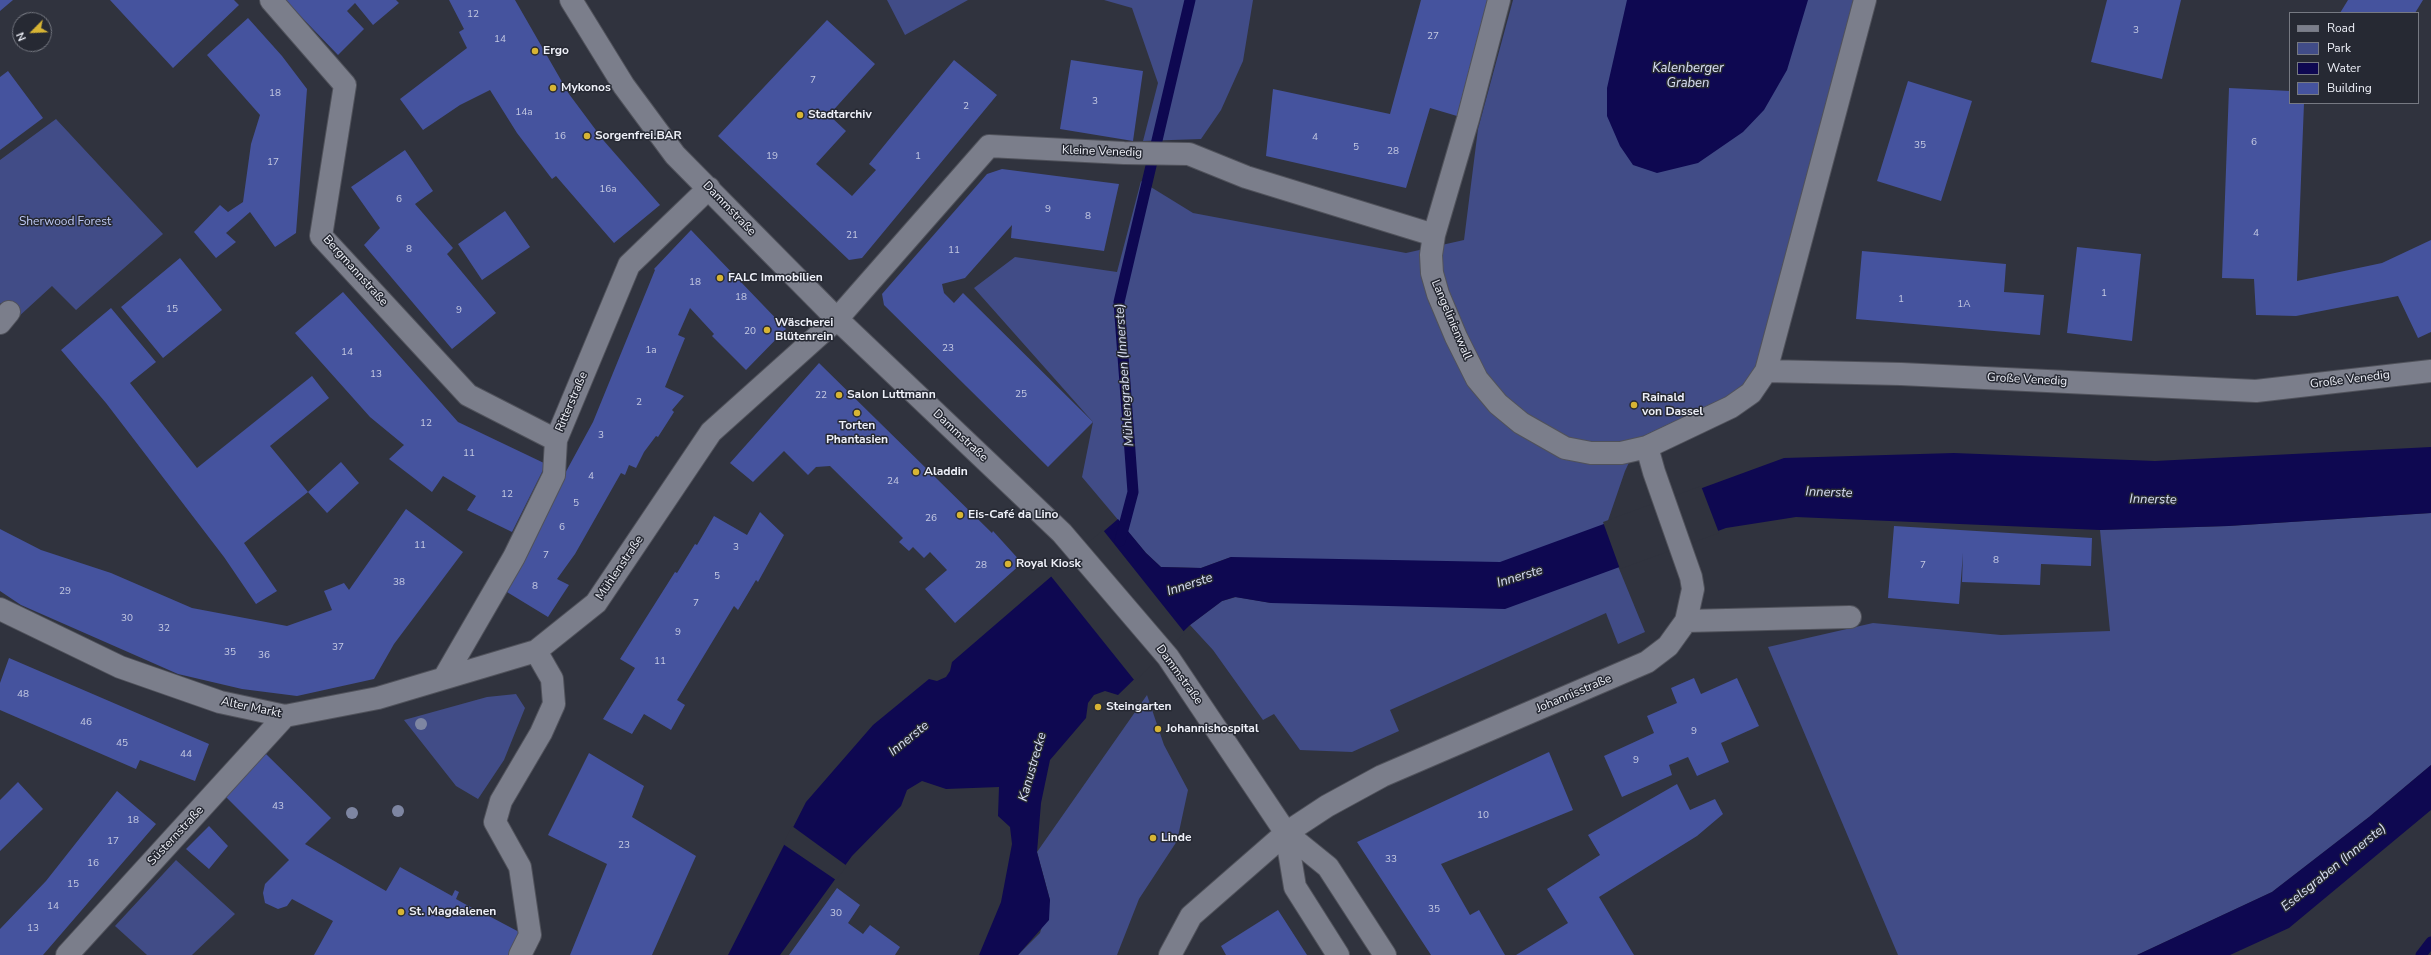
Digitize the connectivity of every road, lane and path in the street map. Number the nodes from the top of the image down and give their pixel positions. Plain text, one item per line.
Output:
1 (271, 0) edge
2 (571, 0) edge
3 (1499, 0) edge
4 (1865, 0) edge
5 (708, 188) junction
6 (1434, 235) junction
7 (837, 319) junction
8 (1766, 371) junction
9 (2431, 371) edge
10 (556, 440) junction
11 (1648, 447) junction
12 (0, 609) edge
13 (1850, 617) dead end
14 (1686, 621) junction
15 (536, 651) junction
16 (444, 678) junction
17 (285, 716) junction
18 (1286, 833) junction
19 (66, 955) edge
20 (520, 955) edge
21 (1170, 955) edge
22 (1338, 955) edge
23 (1385, 955) edge

1 - 10 street, Bergmannstraße
2 - 5 street, Dammstraße
3 - 6 street, Langelinienwall
4 - 8 street
5 - 7 street, Dammstraße
5 - 10 street, Ritterstraße
6 - 7 street, Kleine Venedig
6 - 11 street, Langelinienwall
7 - 15 street, Mühlenstraße
7 - 18 street, Dammstraße
8 - 9 street, Große Venedig
8 - 11 street
10 - 16 street, Ritterstraße
11 - 14 street, Johannisstraße
12 - 17 street, Alter Markt
13 - 14 street
14 - 18 street, Johannisstraße
15 - 16 street, Alter Markt
15 - 20 street
16 - 17 street, Alter Markt
17 - 19 street, Süsternstraße
18 - 21 street
18 - 22 street, Dammstraße
18 - 23 street, Dammstraße

